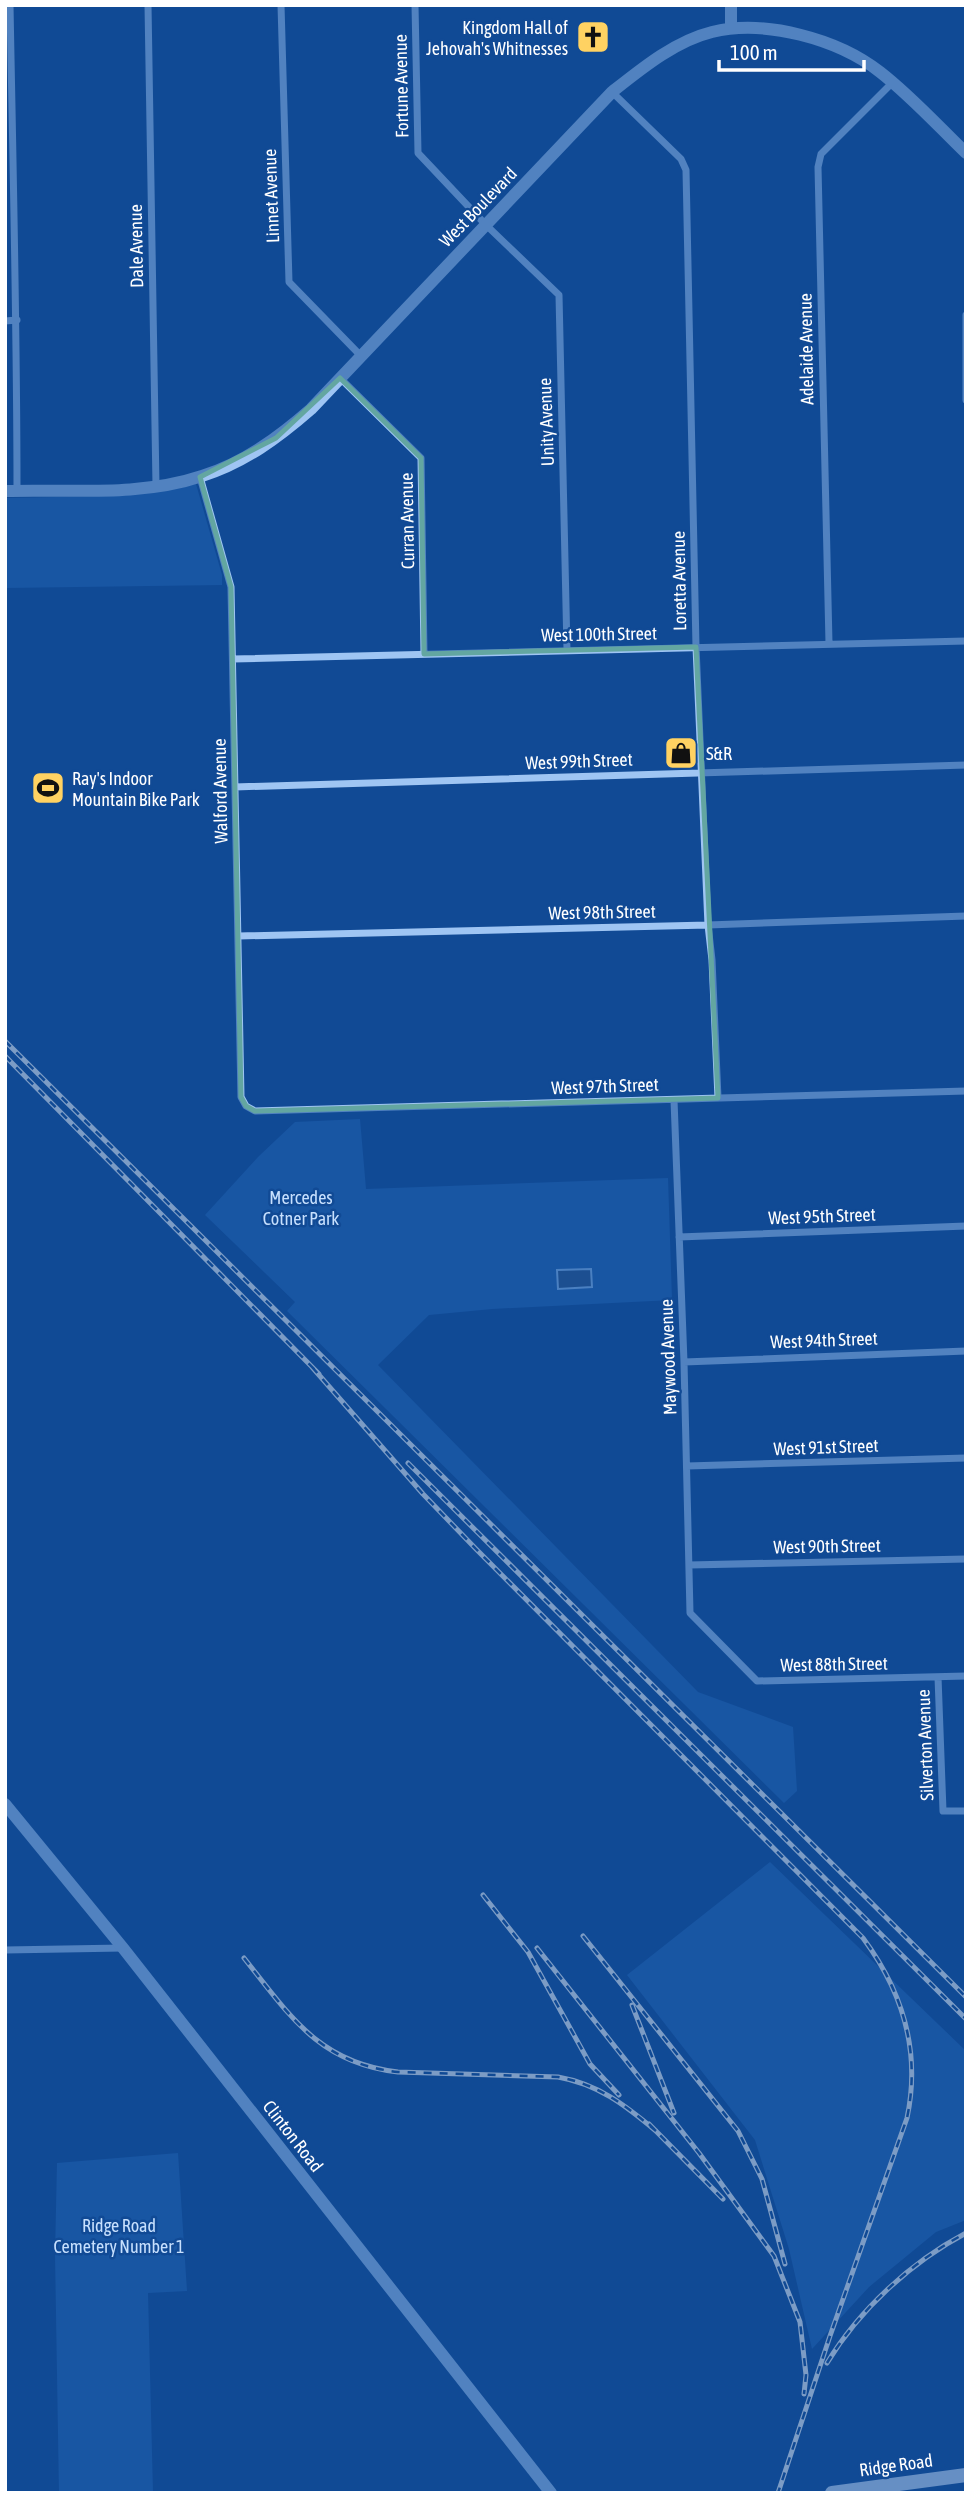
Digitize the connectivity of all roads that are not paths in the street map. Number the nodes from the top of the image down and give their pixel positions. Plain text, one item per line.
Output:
1 (10, 5) edge
2 (148, 5) edge
3 (281, 5) edge
4 (415, 5) edge
5 (731, 5) edge
6 (731, 28) junction
7 (8, 74) edge
8 (892, 83) junction
9 (612, 92) junction
10 (966, 153) edge
11 (9, 189) edge
12 (485, 224) junction
13 (966, 315) edge
14 (17, 320) junction
15 (5, 321) edge
16 (361, 356) junction
17 (340, 378) junction
18 (966, 400) edge
19 (200, 477) junction
20 (156, 486) junction
21 (11, 490) edge
22 (966, 640) edge
23 (829, 643) junction
24 (696, 647) junction
25 (566, 650) junction
26 (424, 654) junction
27 (233, 659) junction
28 (966, 765) edge
29 (702, 773) junction
30 (235, 787) junction
31 (966, 916) edge
32 (708, 925) junction
33 (239, 936) junction
34 (966, 1091) edge
35 (718, 1098) junction
36 (674, 1100) junction
37 (246, 1107) joint
38 (966, 1226) edge
39 (679, 1237) junction
40 (966, 1350) edge
41 (684, 1362) junction
42 (966, 1458) edge
43 (687, 1466) junction
44 (966, 1559) edge
45 (688, 1565) junction
46 (690, 1613) joint
47 (966, 1676) edge
48 (938, 1677) junction
49 (5, 1804) edge
50 (966, 1811) edge
51 (123, 1948) junction
52 (5, 1950) edge
53 (532, 2469) junction
54 (966, 2475) edge
55 (541, 2493) edge
56 (551, 2493) edge
57 (832, 2493) edge

1 - 7 street
2 - 20 street, Dale Avenue
3 - 16 street, Linnet Avenue
4 - 12 street, Fortune Avenue
5 - 6 street
6 - 8 street, West Boulevard
6 - 9 street, West Boulevard
7 - 11 street
8 - 10 street, West Boulevard
8 - 23 street, Adelaide Avenue
9 - 12 street, West Boulevard
9 - 24 street, Loretta Avenue
11 - 14 street
12 - 16 street, West Boulevard
12 - 25 street, Unity Avenue
13 - 18 street
14 - 15 street
14 - 21 street
16 - 17 street, West Boulevard
17 - 19 street, West Boulevard
17 - 26 street, Curran Avenue
19 - 20 street, West Boulevard
19 - 27 street, Walford Avenue
20 - 21 street, West Boulevard
22 - 23 street, West 100th Street
23 - 24 street, West 100th Street
24 - 25 street, West 100th Street
24 - 29 street, Loretta Avenue
25 - 26 street, West 100th Street
26 - 27 street, West 100th Street
27 - 30 street, Walford Avenue
28 - 29 street, West 99th Street
29 - 30 street, West 99th Street
29 - 32 street, Loretta Avenue
30 - 33 street, Walford Avenue
31 - 32 street, West 98th Street
32 - 33 street, West 98th Street
32 - 35 street, Loretta Avenue
33 - 37 street, Walford Avenue
34 - 35 street, West 97th Street
35 - 36 street, West 97th Street
36 - 37 street, West 97th Street
36 - 39 street, Maywood Avenue
38 - 39 street, West 95th Street
39 - 41 street, Maywood Avenue
40 - 41 street, West 94th Street
41 - 43 street, Maywood Avenue
42 - 43 street, West 91st Street
43 - 45 street, Maywood Avenue
44 - 45 street, West 90th Street
45 - 46 street, Maywood Avenue
46 - 48 street, West 88th Street
47 - 48 street, West 88th Street
48 - 50 street, Silverton Avenue
49 - 51 street, Clinton Road
51 - 52 street
51 - 53 street, Clinton Road
53 - 55 street
53 - 56 street, Clinton Road
54 - 57 main road, Ridge Road

